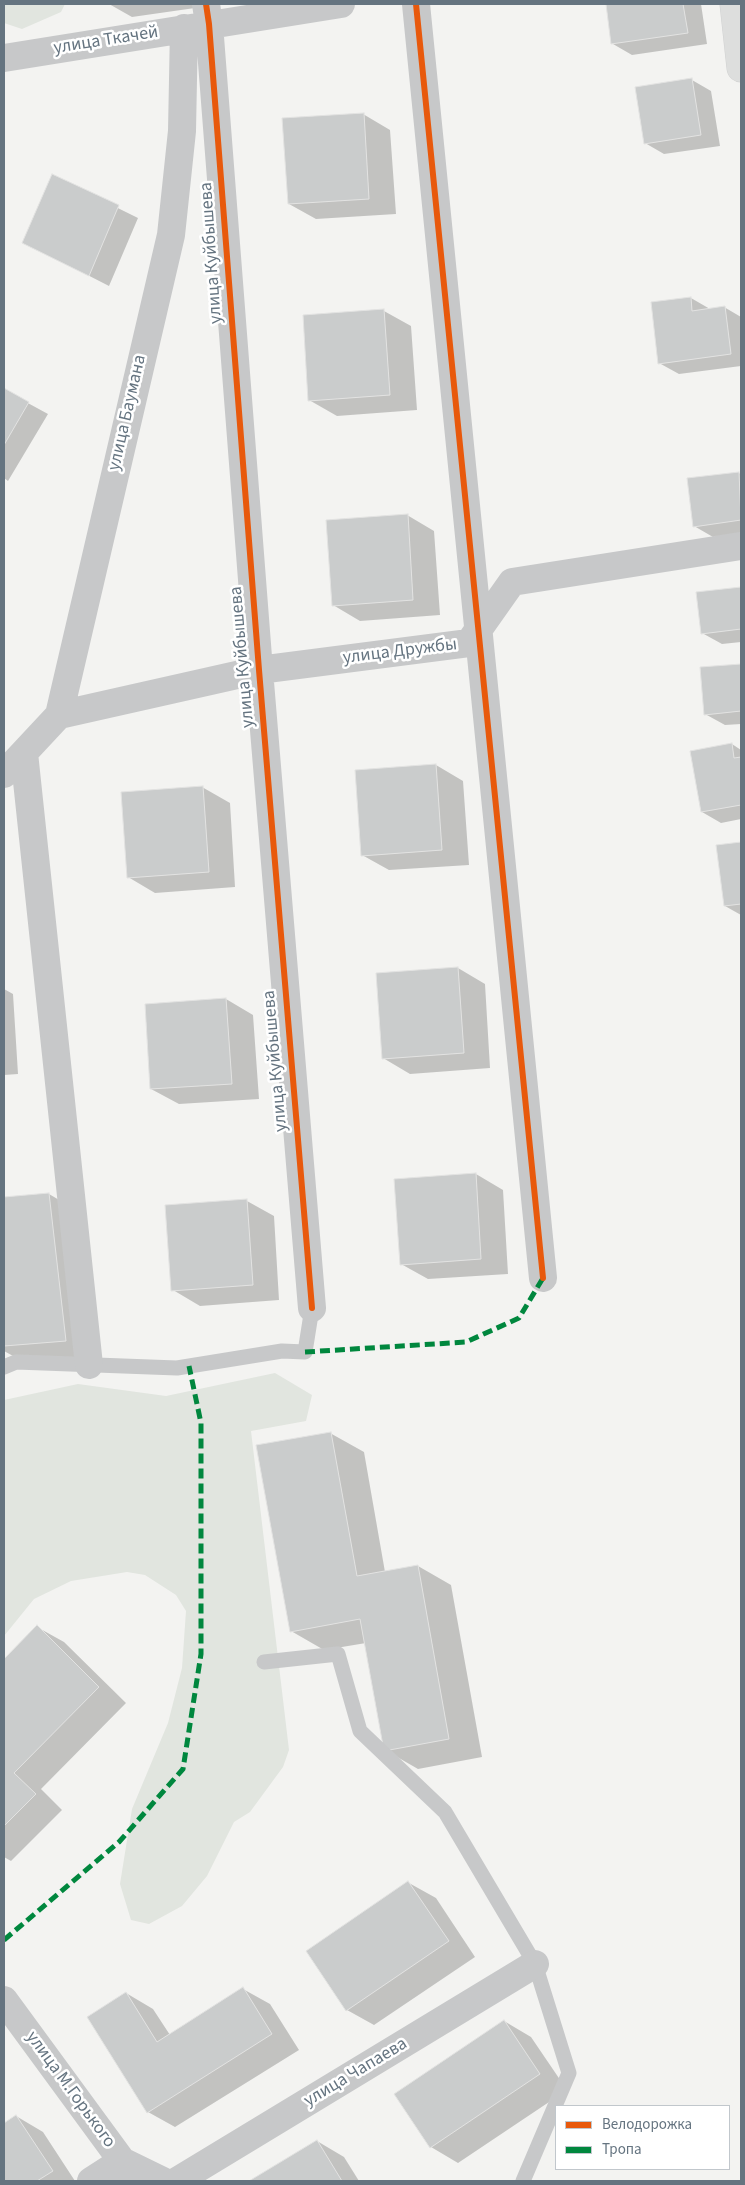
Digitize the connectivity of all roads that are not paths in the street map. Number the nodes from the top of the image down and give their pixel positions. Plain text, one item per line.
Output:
1 (341, 4) edge
2 (416, 4) edge
3 (734, 4) edge
4 (200, 18) edge
5 (4, 58) edge
6 (741, 68) edge
7 (741, 546) edge
8 (478, 628) junction
9 (259, 670) junction
10 (59, 715) junction
11 (24, 753) junction
12 (4, 774) edge
13 (543, 1278) dead end
14 (312, 1308) joint
15 (90, 1365) junction
16 (4, 1367) edge
17 (264, 1662) dead end
18 (535, 1964) junction
19 (4, 2000) edge
20 (555, 2105) edge
21 (555, 2106) edge
22 (127, 2171) edge
23 (91, 2181) edge
24 (163, 2181) edge
25 (177, 2181) edge
26 (523, 2181) edge

1 - 4 street, улица Ткачей
2 - 8 street
3 - 6 main road
4 - 5 street, улица Ткачей
4 - 9 street, улица Куйбышева
4 - 10 street, улица Баумана
7 - 8 street, улица Дружбы
8 - 9 street, улица Дружбы
8 - 13 street
9 - 10 street, улица Дружбы
9 - 14 street, улица Куйбышева
10 - 11 street, улица Баумана
11 - 12 street, улица Баумана
11 - 15 street
14 - 15 lane
15 - 16 lane
17 - 18 lane
18 - 20 lane
18 - 25 street, улица Чапаева
19 - 22 street, улица М.Горького
21 - 26 lane
22 - 23 street
22 - 24 street

